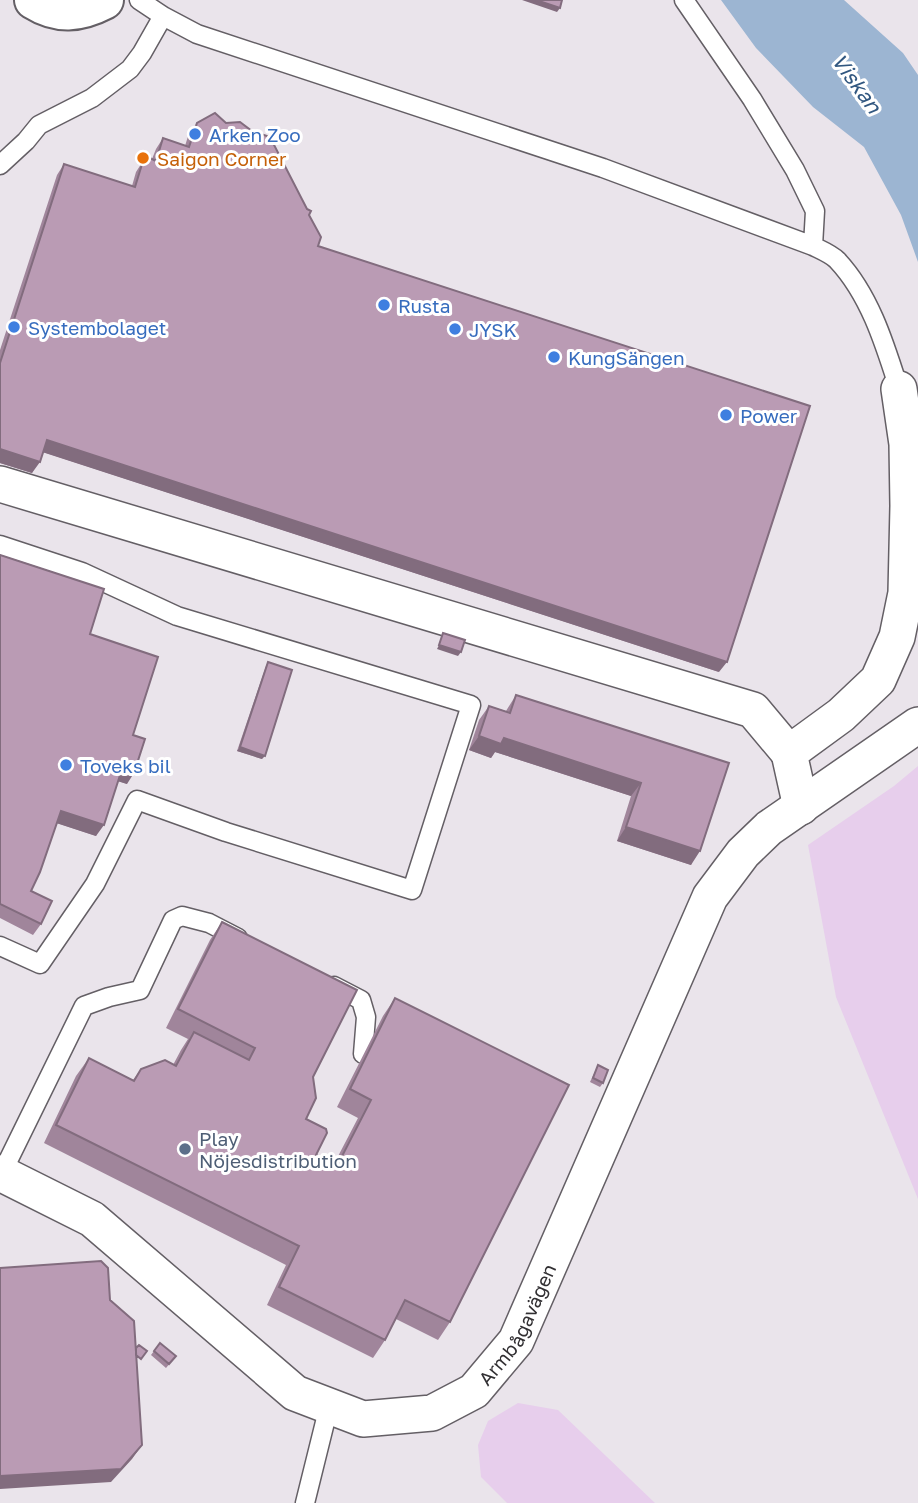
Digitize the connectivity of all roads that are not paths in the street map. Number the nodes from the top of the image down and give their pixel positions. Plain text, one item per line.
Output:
1 (34, 0) edge
2 (104, 0) edge
3 (139, 0) edge
4 (684, 0) edge
5 (163, 16) junction
6 (0, 165) edge
7 (813, 246) junction
8 (900, 389) joint
9 (0, 484) edge
10 (0, 545) edge
11 (918, 725) edge
12 (789, 753) junction
13 (801, 807) junction
14 (0, 946) edge
15 (256, 947) edge
16 (314, 976) edge
17 (363, 1054) dead end
18 (1, 1173) edge
19 (329, 1406) junction
20 (305, 1503) edge

1 - 2 street
3 - 5 lane
4 - 7 lane
5 - 6 lane
5 - 7 lane
7 - 8 lane
8 - 12 street
9 - 12 street
10 - 14 lane
11 - 13 street, Armbågavägen
12 - 13 street
13 - 19 street, Armbågavägen
15 - 18 lane
16 - 17 lane
18 - 19 street, Armbågavägen
19 - 20 lane

